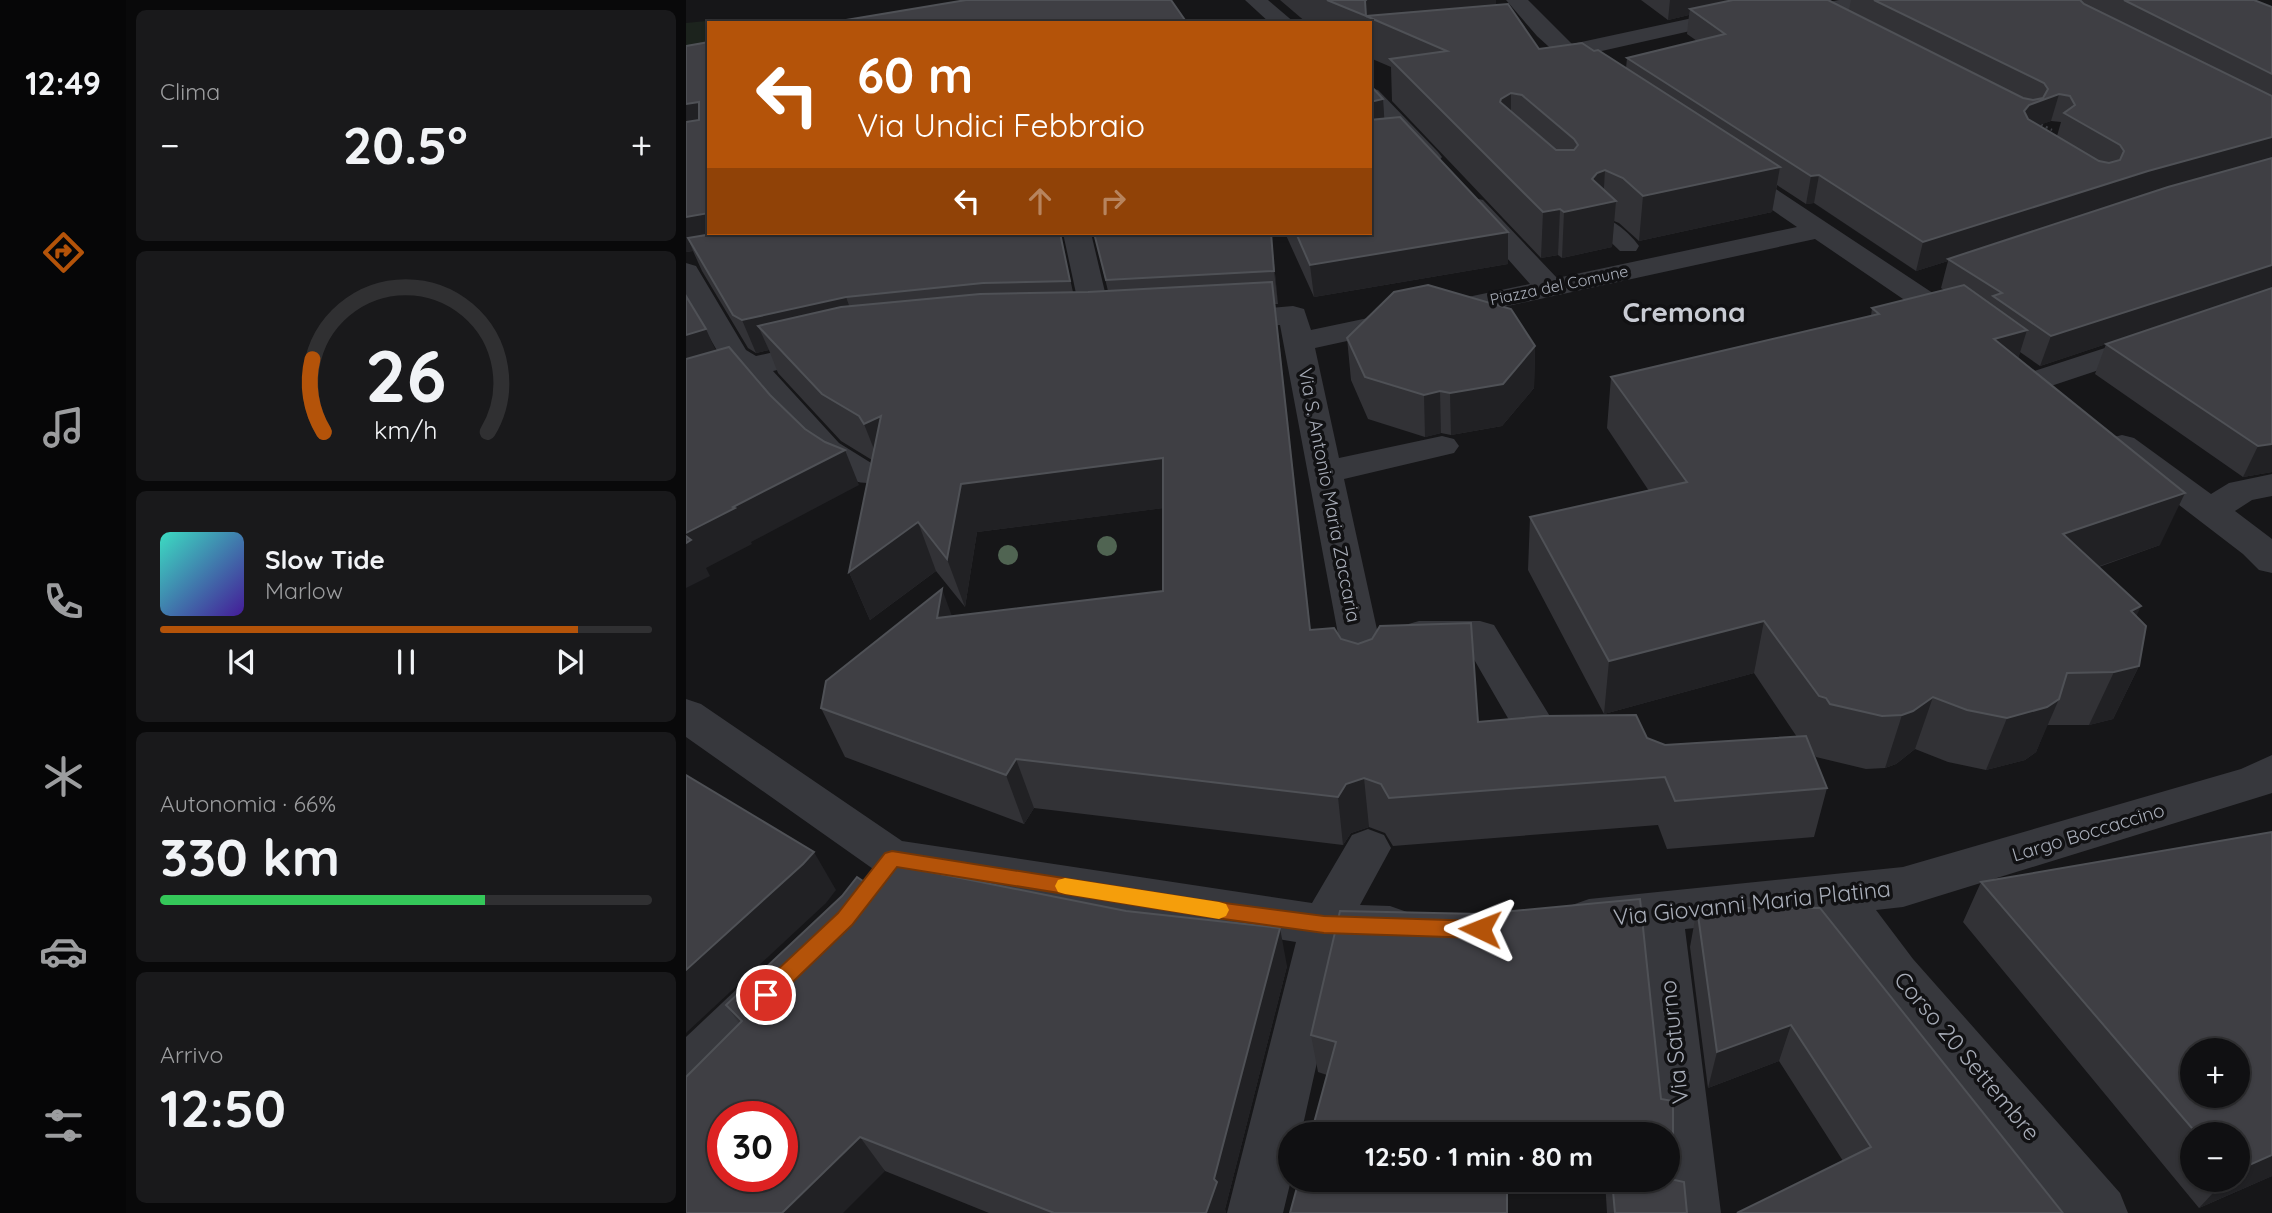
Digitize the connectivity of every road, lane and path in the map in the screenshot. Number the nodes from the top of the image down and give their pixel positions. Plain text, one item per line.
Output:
1 (1255, 0) edge
2 (1516, 0) edge
3 (1880, 0) edge
4 (1807, 5) edge
5 (1761, 9) edge
6 (1281, 21) edge
7 (1854, 28) edge
8 (1545, 32) junction
9 (1518, 34) edge
10 (1567, 52) junction
11 (1623, 97) edge
12 (1374, 99) edge
13 (2035, 121) edge
14 (2052, 130) edge
15 (1409, 136) junction
16 (1383, 140) edge
17 (1715, 159) edge
18 (1604, 224) edge
19 (1820, 230) junction
20 (1077, 235) edge
21 (1629, 246) dead end
22 (695, 264) edge
23 (1549, 287) junction
24 (1195, 321) edge
25 (1099, 326) edge
26 (1296, 328) junction
27 (2171, 335) edge
28 (1982, 341) edge
29 (845, 345) edge
30 (751, 366) junction
31 (686, 386) edge
32 (2069, 406) edge
33 (2102, 430) edge
34 (1442, 446) dead end
35 (1325, 472) junction
36 (864, 474) dead end
37 (2257, 488) edge
38 (2211, 511) junction
39 (2272, 561) edge
40 (1358, 634) junction
41 (1361, 675) edge
42 (686, 715) edge
43 (1601, 744) edge
44 (2272, 772) edge
45 (1368, 848) dead end
46 (1903, 887) joint
47 (1839, 896) junction
48 (1659, 913) junction
49 (1549, 923) edge
50 (1324, 925) junction
51 (1429, 928) edge
52 (805, 957) edge
53 (686, 1070) edge
54 (1255, 1213) edge
55 (1693, 1213) edge
56 (2100, 1213) edge

1 - 6 street
2 - 8 street
3 - 4 street
4 - 7 street
5 - 10 street
8 - 9 street
8 - 10 street
10 - 11 street
12 - 15 street
13 - 14 path
15 - 16 street
15 - 23 street
17 - 19 street
18 - 21 lane
19 - 23 street, Piazza del Comune
19 - 28 street
20 - 25 street
22 - 30 street
23 - 26 street, Piazza del Comune
24 - 26 street, Piazza del Comune
26 - 35 street, Via S. Antonio Maria Zaccaria
27 - 32 street
29 - 30 street
30 - 31 street
30 - 36 street
33 - 38 street
34 - 35 street
35 - 40 street, Via S. Antonio Maria Zaccaria
37 - 38 street
38 - 39 street
40 - 41 street, Via S. Antonio Maria Zaccaria
40 - 43 street
42 - 50 street
44 - 46 street, Largo Boccaccino
45 - 50 street
46 - 47 street, Via Giovanni Maria Platina
47 - 48 street, Via Giovanni Maria Platina
47 - 56 street, Corso 20 Settembre
48 - 49 street, Via Giovanni Maria Platina
48 - 55 street, Via Saturno
50 - 51 street
50 - 54 street
52 - 53 street

